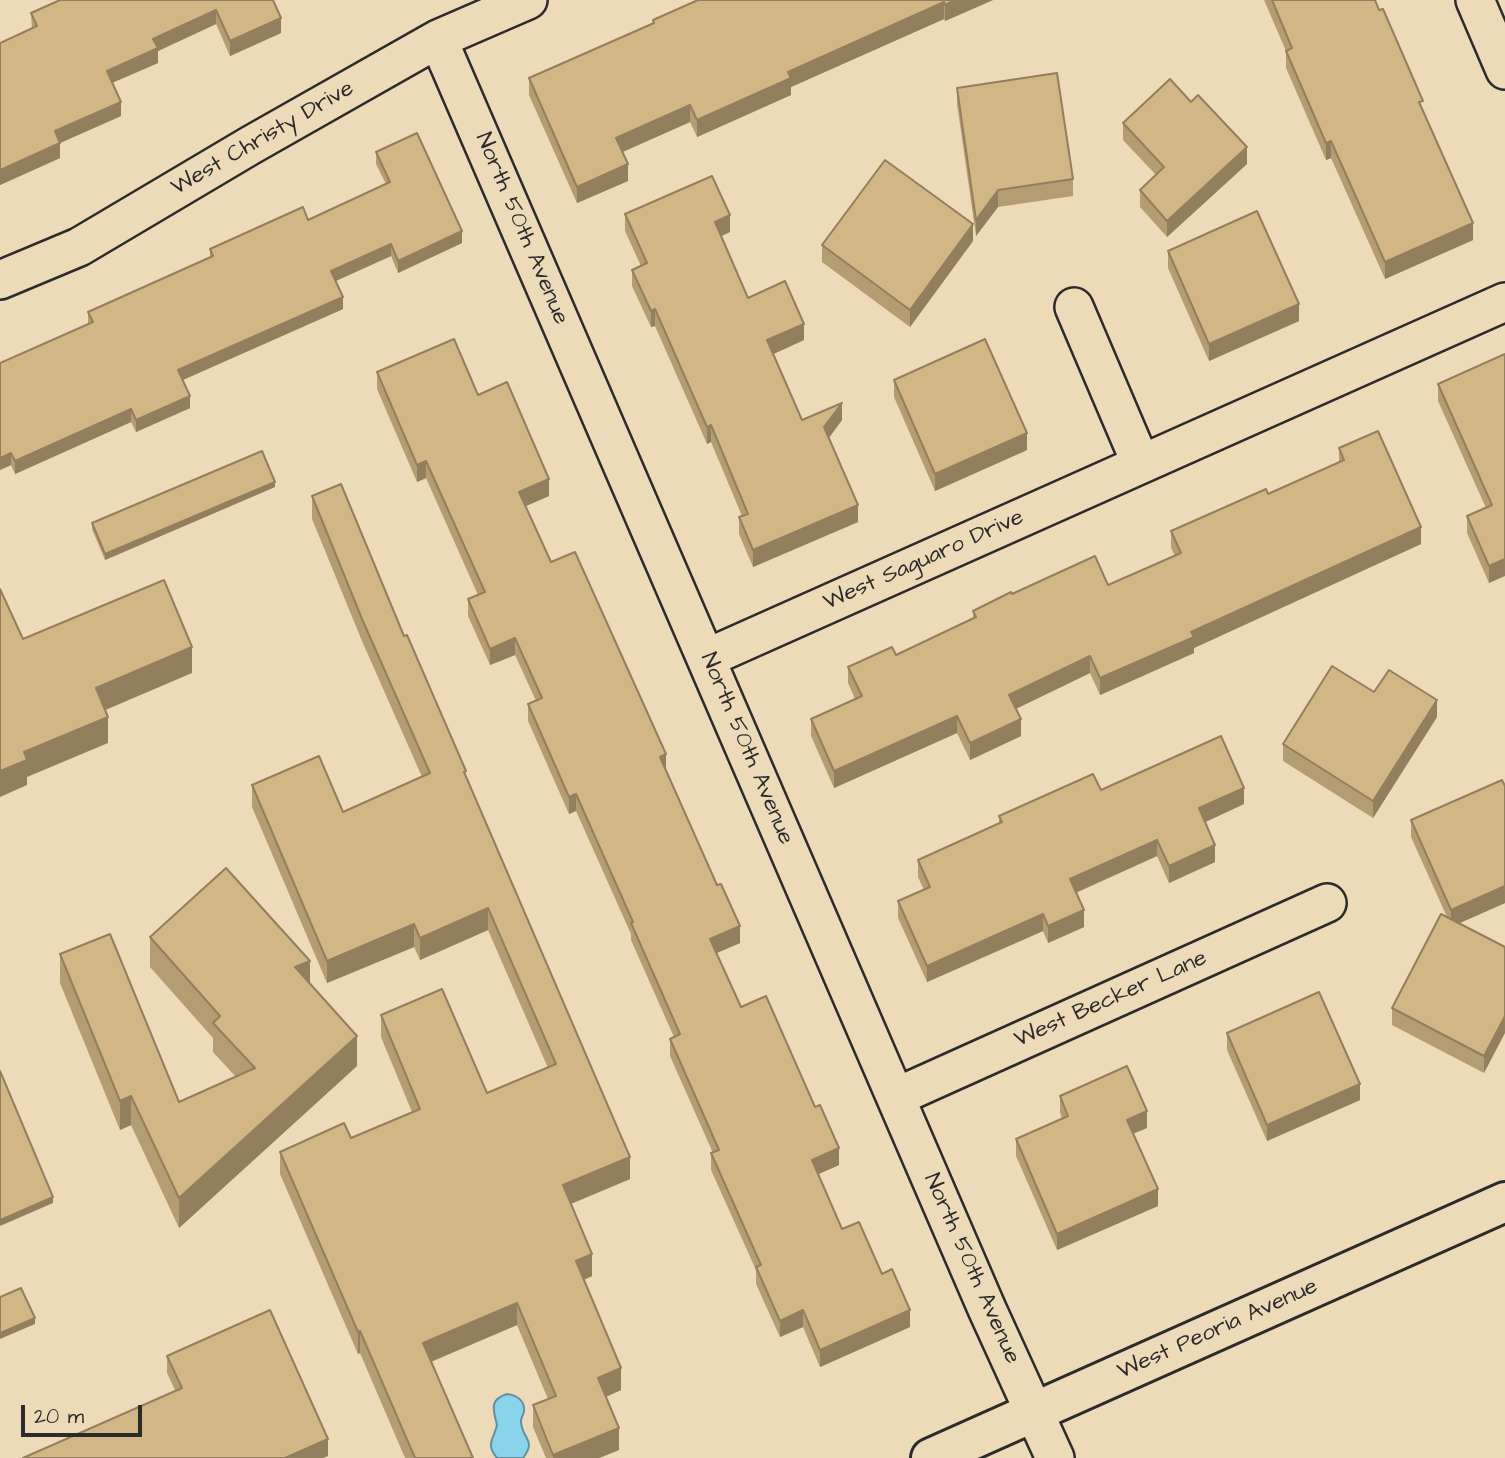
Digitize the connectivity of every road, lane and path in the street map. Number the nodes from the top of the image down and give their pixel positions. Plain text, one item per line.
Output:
1 (528, 0) edge
2 (1475, 0) edge
3 (438, 39) junction
4 (1505, 71) edge
5 (0, 280) edge
6 (1505, 302) edge
7 (1074, 307) dead end
8 (1141, 464) junction
9 (707, 658) junction
10 (1327, 903) dead end
11 (896, 1097) junction
12 (1505, 1202) edge
13 (1034, 1412) junction
14 (931, 1458) edge
15 (1055, 1458) edge

1 - 3 street, West Christy Drive
2 - 4 street
3 - 5 street, West Christy Drive
3 - 9 street, North 50th Avenue
6 - 8 street, West Saguaro Drive
7 - 8 street
8 - 9 street, West Saguaro Drive
9 - 11 street, North 50th Avenue
10 - 11 street, West Becker Lane
11 - 13 street, North 50th Avenue
12 - 13 main road, West Peoria Avenue
13 - 14 main road, West Peoria Avenue
13 - 15 street, North 50th Avenue

